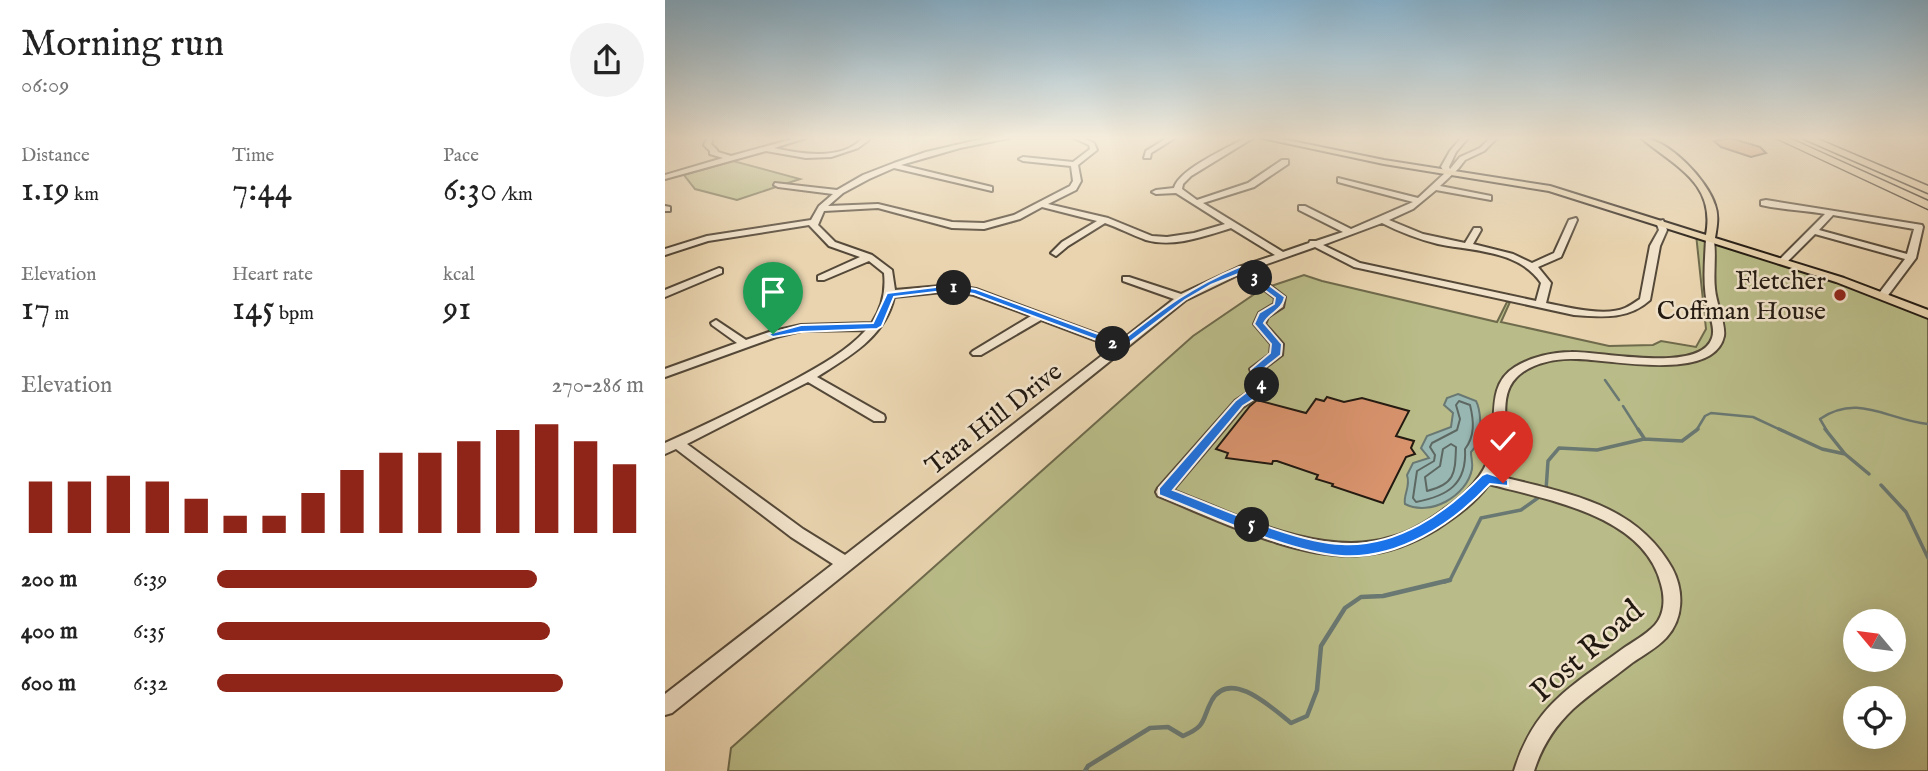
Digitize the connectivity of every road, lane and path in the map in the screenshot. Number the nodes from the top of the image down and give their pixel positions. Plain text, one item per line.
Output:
1 (877, 174) edge
2 (928, 174) edge
3 (1076, 174) edge
4 (1188, 174) edge
5 (1268, 174) edge
6 (1447, 174) edge
7 (1460, 174) edge
8 (1681, 174) edge
9 (1691, 174) edge
10 (1860, 174) edge
11 (1871, 174) edge
12 (1890, 174) edge
13 (1904, 174) edge
14 (1341, 180) dead end
15 (1928, 184) edge
16 (778, 185) dead end
17 (1436, 188) junction
18 (989, 189) dead end
19 (1178, 190) junction
20 (1928, 190) edge
21 (837, 192) junction
22 (1156, 192) dead end
23 (1488, 198) dead end
24 (1928, 199) edge
25 (1419, 201) junction
26 (1196, 203) junction
27 (1043, 205) junction
28 (1928, 205) edge
29 (1792, 206) dead end
30 (1302, 208) dead end
31 (821, 209) junction
32 (1832, 212) junction
33 (1380, 219) junction
34 (1105, 220) junction
35 (1573, 220) dead end
36 (813, 222) junction
37 (1660, 222) junction
38 (1231, 225) junction
39 (983, 230) joint
40 (1477, 230) dead end
41 (1348, 231) junction
42 (1813, 231) junction
43 (1690, 232) junction
44 (1660, 235) junction
45 (1710, 238) junction
46 (1313, 243) junction
47 (1467, 247) junction
48 (665, 252) edge
49 (1056, 253) dead end
50 (1282, 255) junction
51 (869, 257) junction
52 (1911, 258) junction
53 (1782, 262) junction
54 (1532, 266) junction
55 (1242, 269) junction
56 (719, 271) dead end
57 (821, 278) dead end
58 (1126, 279) dead end
59 (665, 294) edge
60 (890, 295) junction
61 (1882, 296) junction
62 (1182, 298) junction
63 (1540, 304) junction
64 (1928, 314) edge
65 (1038, 317) junction
66 (716, 323) dead end
67 (877, 326) junction
68 (745, 344) junction
69 (1121, 346) junction
70 (977, 353) dead end
71 (665, 373) edge
72 (808, 377) junction
73 (879, 418) dead end
74 (671, 446) edge
75 (1487, 478) junction
76 (847, 564) junction
77 (665, 706) edge
78 (1524, 771) edge

1 - 21 street
2 - 18 street
3 - 27 street
4 - 19 street
5 - 26 street
6 - 17 street, Tara Hill Drive
7 - 37 main road
8 - 45 main road
9 - 45 main road
10 - 28 highway
11 - 24 highway
12 - 20 highway
13 - 15 highway
14 - 25 street
16 - 21 street
17 - 23 street
17 - 25 street, Tara Hill Drive
19 - 22 street
19 - 26 street
21 - 31 street
25 - 33 street, Tara Hill Drive
26 - 38 street
27 - 34 street
27 - 39 street
29 - 32 street
30 - 41 street
31 - 36 street
31 - 39 street
32 - 42 street
32 - 52 street
33 - 41 street, Tara Hill Drive
33 - 47 street
34 - 38 street
34 - 49 street
35 - 54 street
36 - 48 street
36 - 51 street
37 - 43 main road
37 - 44 street
38 - 50 street
40 - 47 street
41 - 46 street, Tara Hill Drive
42 - 52 street
42 - 53 street
43 - 44 street
43 - 45 main road
44 - 63 street
45 - 53 main road
45 - 75 street
46 - 50 street, Tara Hill Drive
46 - 63 street
47 - 54 street
50 - 55 street, Tara Hill Drive
51 - 57 street
51 - 60 street
52 - 61 street
53 - 61 main road
54 - 63 street
55 - 62 street, Tara Hill Drive
55 - 75 street
56 - 59 street
58 - 62 street
60 - 65 street
60 - 67 street
61 - 64 main road
62 - 69 street, Tara Hill Drive
65 - 69 street
65 - 70 street
66 - 68 street
67 - 68 street
67 - 72 street
68 - 71 street
69 - 76 street, Tara Hill Drive
72 - 73 street
72 - 74 street
74 - 76 street
75 - 78 street, Post Road
76 - 77 street, Tara Hill Drive

